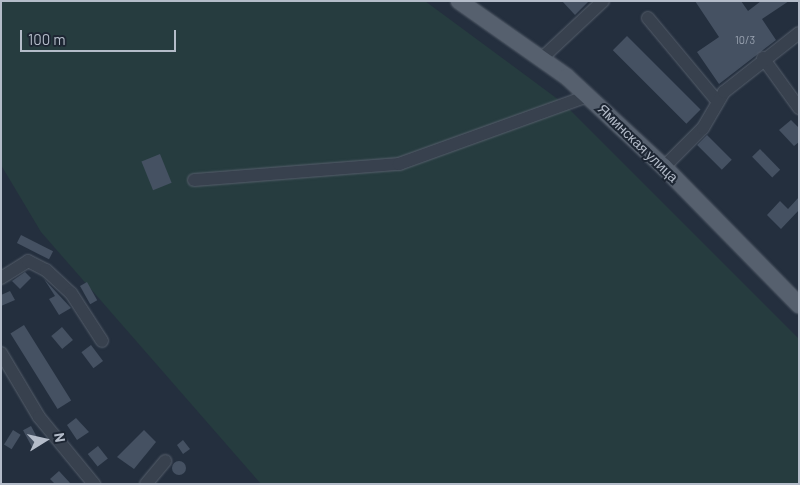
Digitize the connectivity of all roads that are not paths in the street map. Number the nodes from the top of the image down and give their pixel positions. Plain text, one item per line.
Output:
1 (459, 1) edge
2 (603, 1) edge
3 (648, 18) dead end
4 (799, 33) edge
5 (762, 58) junction
6 (542, 59) junction
7 (588, 96) junction
8 (718, 102) junction
9 (799, 108) edge
10 (664, 167) junction
11 (194, 180) dead end
12 (1, 278) edge
13 (799, 305) edge
14 (102, 341) dead end
15 (1, 353) edge
16 (165, 461) dead end
17 (94, 484) edge
18 (146, 484) edge

1 - 6 main road, Яминская улица
2 - 6 street
3 - 8 street
4 - 5 street
5 - 8 street
5 - 9 street
6 - 7 main road, Яминская улица
7 - 10 main road, Яминская улица
7 - 11 street
8 - 10 street
10 - 13 main road, Яминская улица
12 - 14 street
15 - 17 street
16 - 18 street

